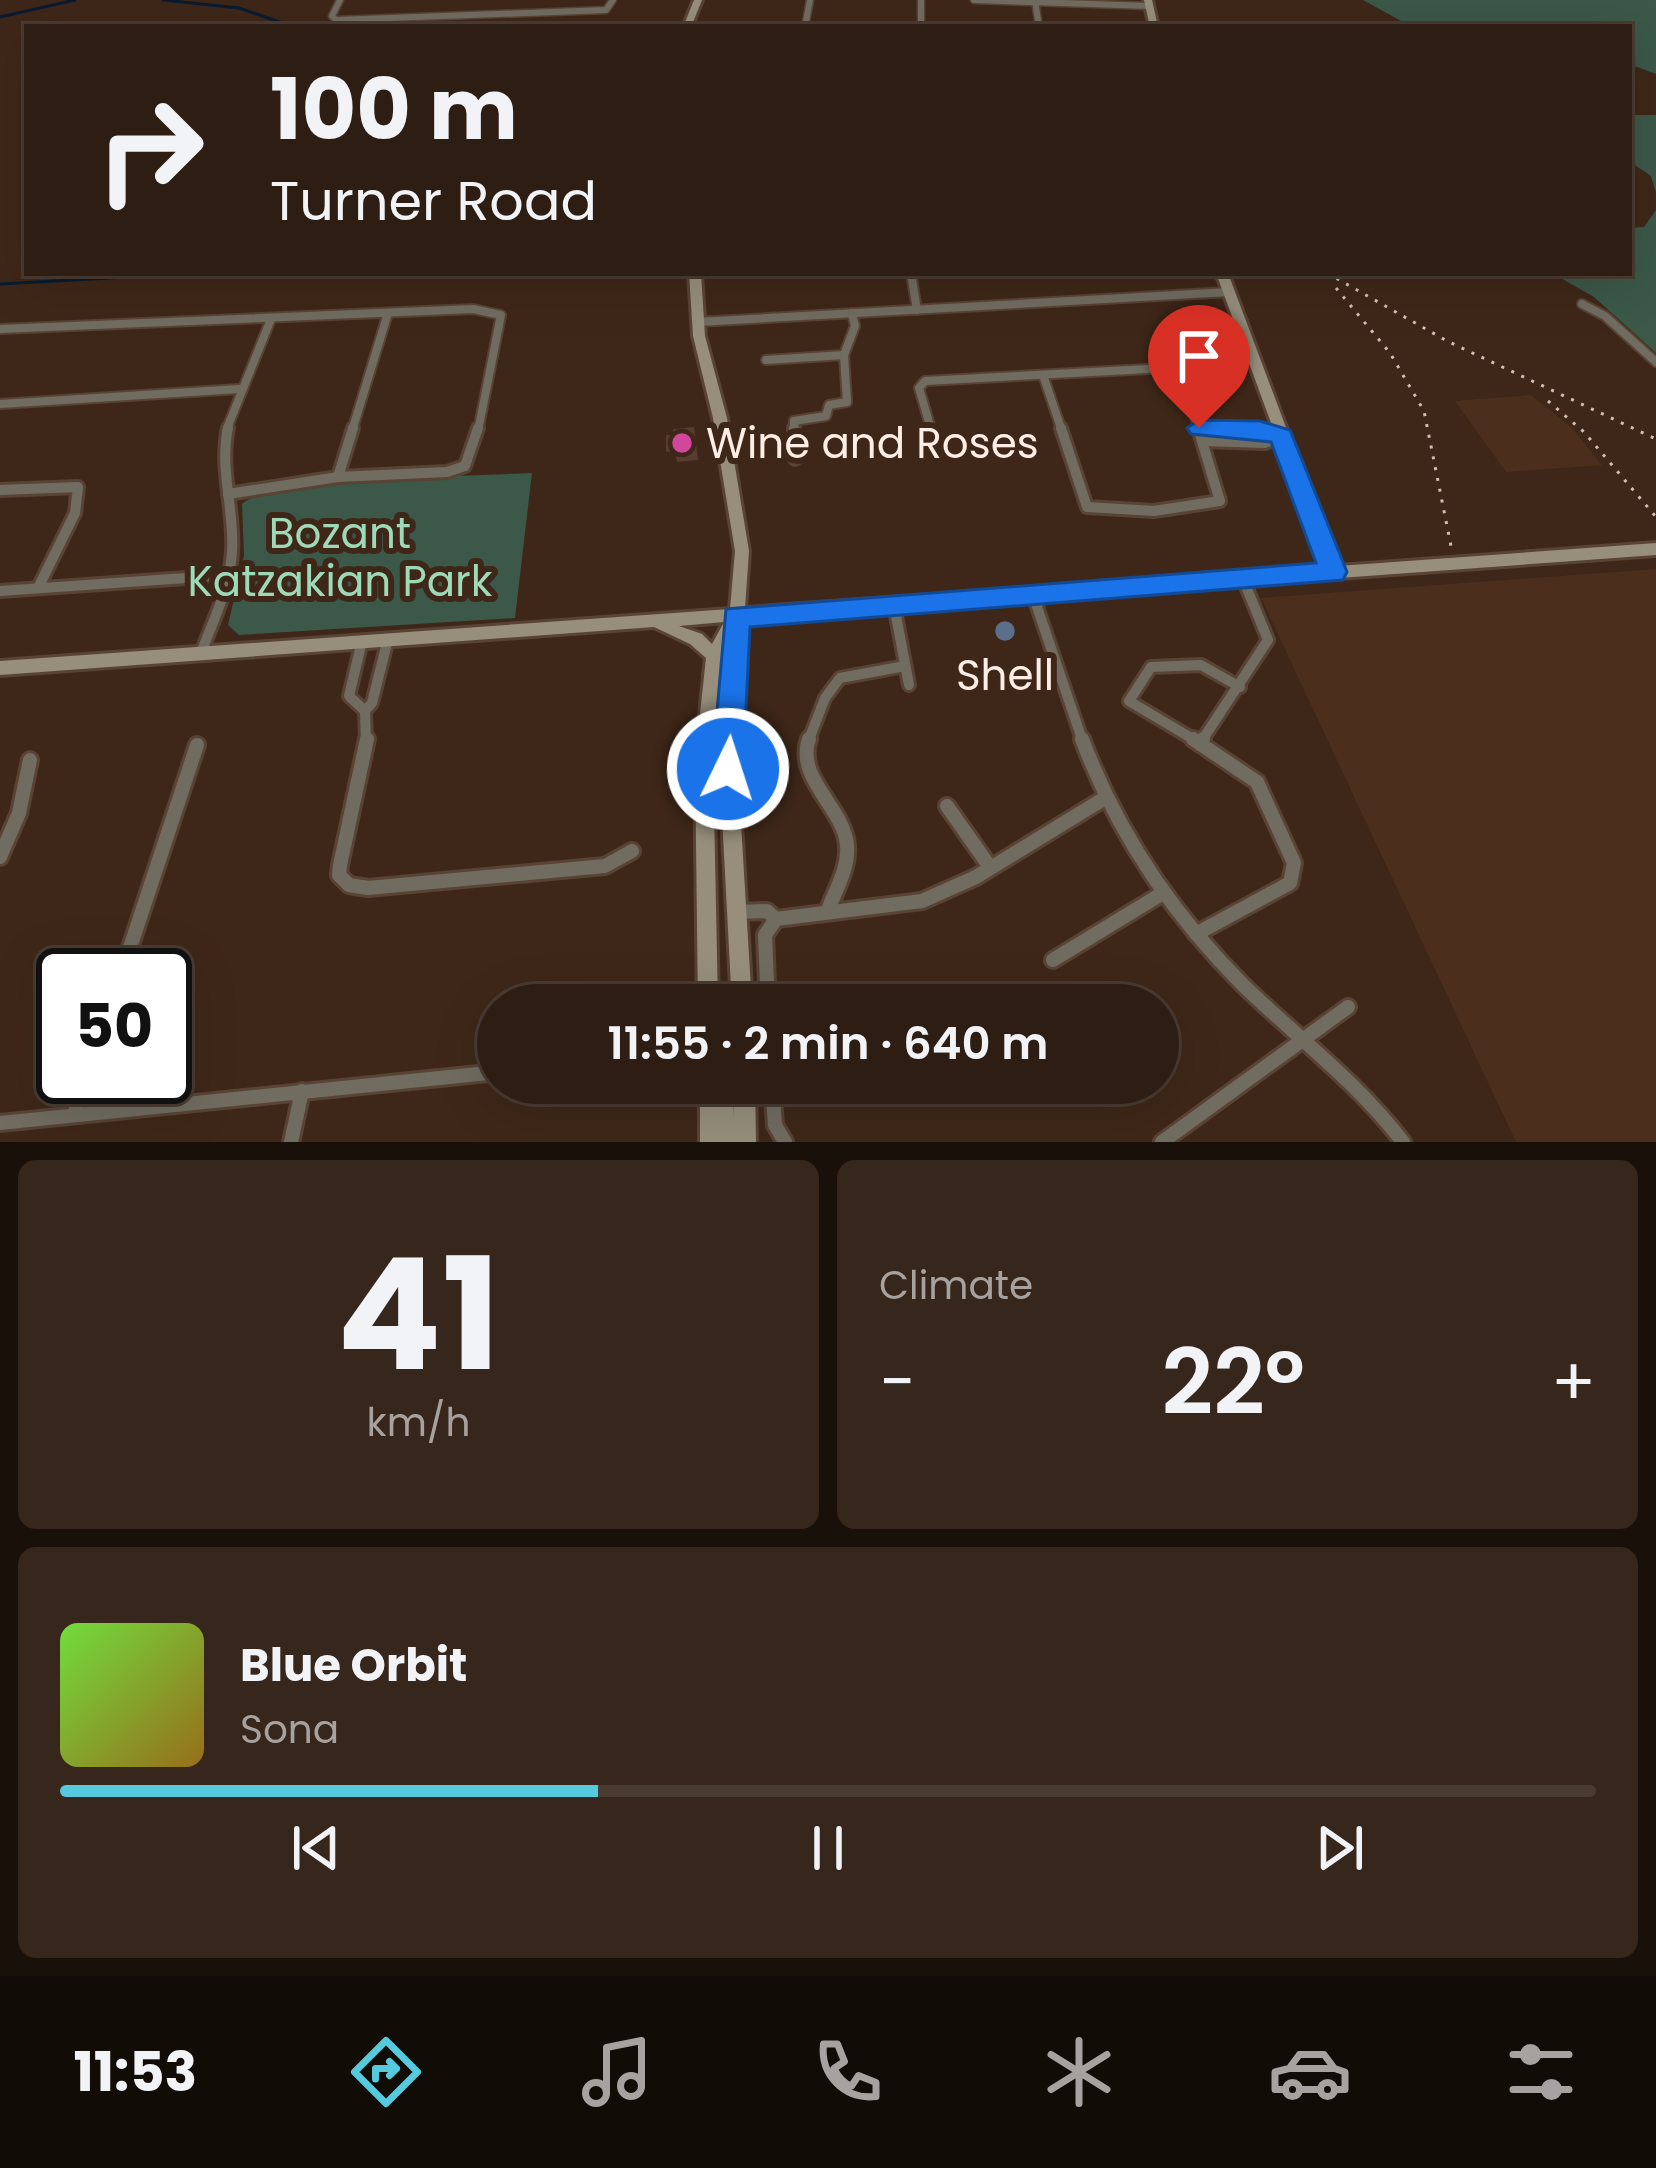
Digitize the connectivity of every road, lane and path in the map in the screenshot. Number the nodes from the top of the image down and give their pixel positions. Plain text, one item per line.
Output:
1 (340, 0) edge
2 (613, 0) edge
3 (974, 0) edge
4 (1035, 1) edge
5 (1149, 3) edge
6 (695, 276) edge
7 (911, 276) edge
8 (1223, 276) edge
9 (1228, 292) junction
10 (1582, 304) dead end
11 (917, 310) junction
12 (388, 313) junction
13 (847, 314) junction
14 (272, 319) junction
15 (697, 322) junction
16 (0, 329) edge
17 (844, 355) junction
18 (766, 359) dead end
19 (1656, 362) edge
20 (1043, 375) junction
21 (239, 388) junction
22 (0, 404) edge
23 (1199, 428) junction
24 (931, 429) dead end
25 (1282, 436) junction
26 (1203, 441) junction
27 (795, 459) dead end
28 (338, 477) junction
29 (0, 490) edge
30 (228, 494) junction
31 (1656, 549) edge
32 (1333, 572) junction
33 (229, 575) junction
34 (1243, 579) junction
35 (38, 588) junction
36 (0, 590) edge
37 (1033, 595) junction
38 (894, 605) junction
39 (736, 617) junction
40 (652, 622) junction
41 (388, 639) junction
42 (362, 641) junction
43 (201, 653) junction
44 (714, 656) junction
45 (905, 666) junction
46 (0, 668) edge
47 (376, 683) junction
48 (351, 685) junction
49 (908, 685) dead end
50 (1240, 686) junction
51 (365, 711) junction
52 (1200, 744) junction
53 (197, 745) dead end
54 (30, 760) dead end
55 (1105, 798) junction
56 (947, 806) dead end
57 (632, 851) dead end
58 (0, 857) edge
59 (990, 867) junction
60 (1163, 893) junction
61 (828, 910) junction
62 (738, 912) junction
63 (776, 919) junction
64 (1196, 934) junction
65 (130, 948) edge
66 (1053, 960) dead end
67 (708, 984) edge
68 (741, 984) edge
69 (767, 984) edge
70 (1348, 1006) dead end
71 (1302, 1040) junction
72 (477, 1074) edge
73 (302, 1091) junction
74 (77, 1104) edge
75 (710, 1104) edge
76 (722, 1104) edge
77 (744, 1104) edge
78 (774, 1104) edge
79 (74, 1115) junction
80 (0, 1123) edge
81 (1167, 1141) edge
82 (291, 1142) edge
83 (711, 1142) edge
84 (724, 1142) edge
85 (745, 1142) edge
86 (785, 1142) edge
87 (1403, 1142) edge

1 - 2 street
3 - 4 street
4 - 5 street
6 - 15 main road
7 - 11 street
8 - 9 main road
9 - 11 street
9 - 25 main road
10 - 19 street
11 - 13 street
12 - 14 street
12 - 28 street
12 - 28 street
13 - 15 street
13 - 17 street
14 - 16 street
14 - 21 street
15 - 39 main road
17 - 18 street
17 - 27 street
20 - 23 street
20 - 24 street
20 - 26 street
21 - 22 street
21 - 30 street
23 - 25 street
23 - 26 street
25 - 26 street
25 - 32 main road
28 - 30 street
29 - 35 street
30 - 33 street
31 - 32 main road
32 - 34 main road
33 - 35 street
33 - 43 street
34 - 37 main road
34 - 50 street
35 - 36 street
37 - 38 main road
37 - 55 street
38 - 39 main road
38 - 45 street
39 - 40 main road
39 - 44 main road
39 - 62 main road
40 - 41 main road
40 - 44 main road
41 - 42 main road
41 - 47 street
42 - 43 main road
42 - 48 street
43 - 46 main road
44 - 67 main road
45 - 49 street
45 - 61 street
47 - 48 street
47 - 51 street
48 - 51 street
50 - 52 street
50 - 52 street
51 - 57 street
52 - 64 street
53 - 65 street
54 - 58 street
55 - 59 street
55 - 60 street
56 - 59 street
59 - 61 street
60 - 64 street
60 - 66 street
61 - 63 street
62 - 63 street
62 - 68 main road
63 - 69 street
64 - 71 street
70 - 71 street
71 - 81 street
71 - 87 street
72 - 73 street
73 - 79 street
73 - 82 street
74 - 79 street
75 - 83 main road
76 - 84 main road
77 - 85 main road
78 - 86 street
79 - 80 street

